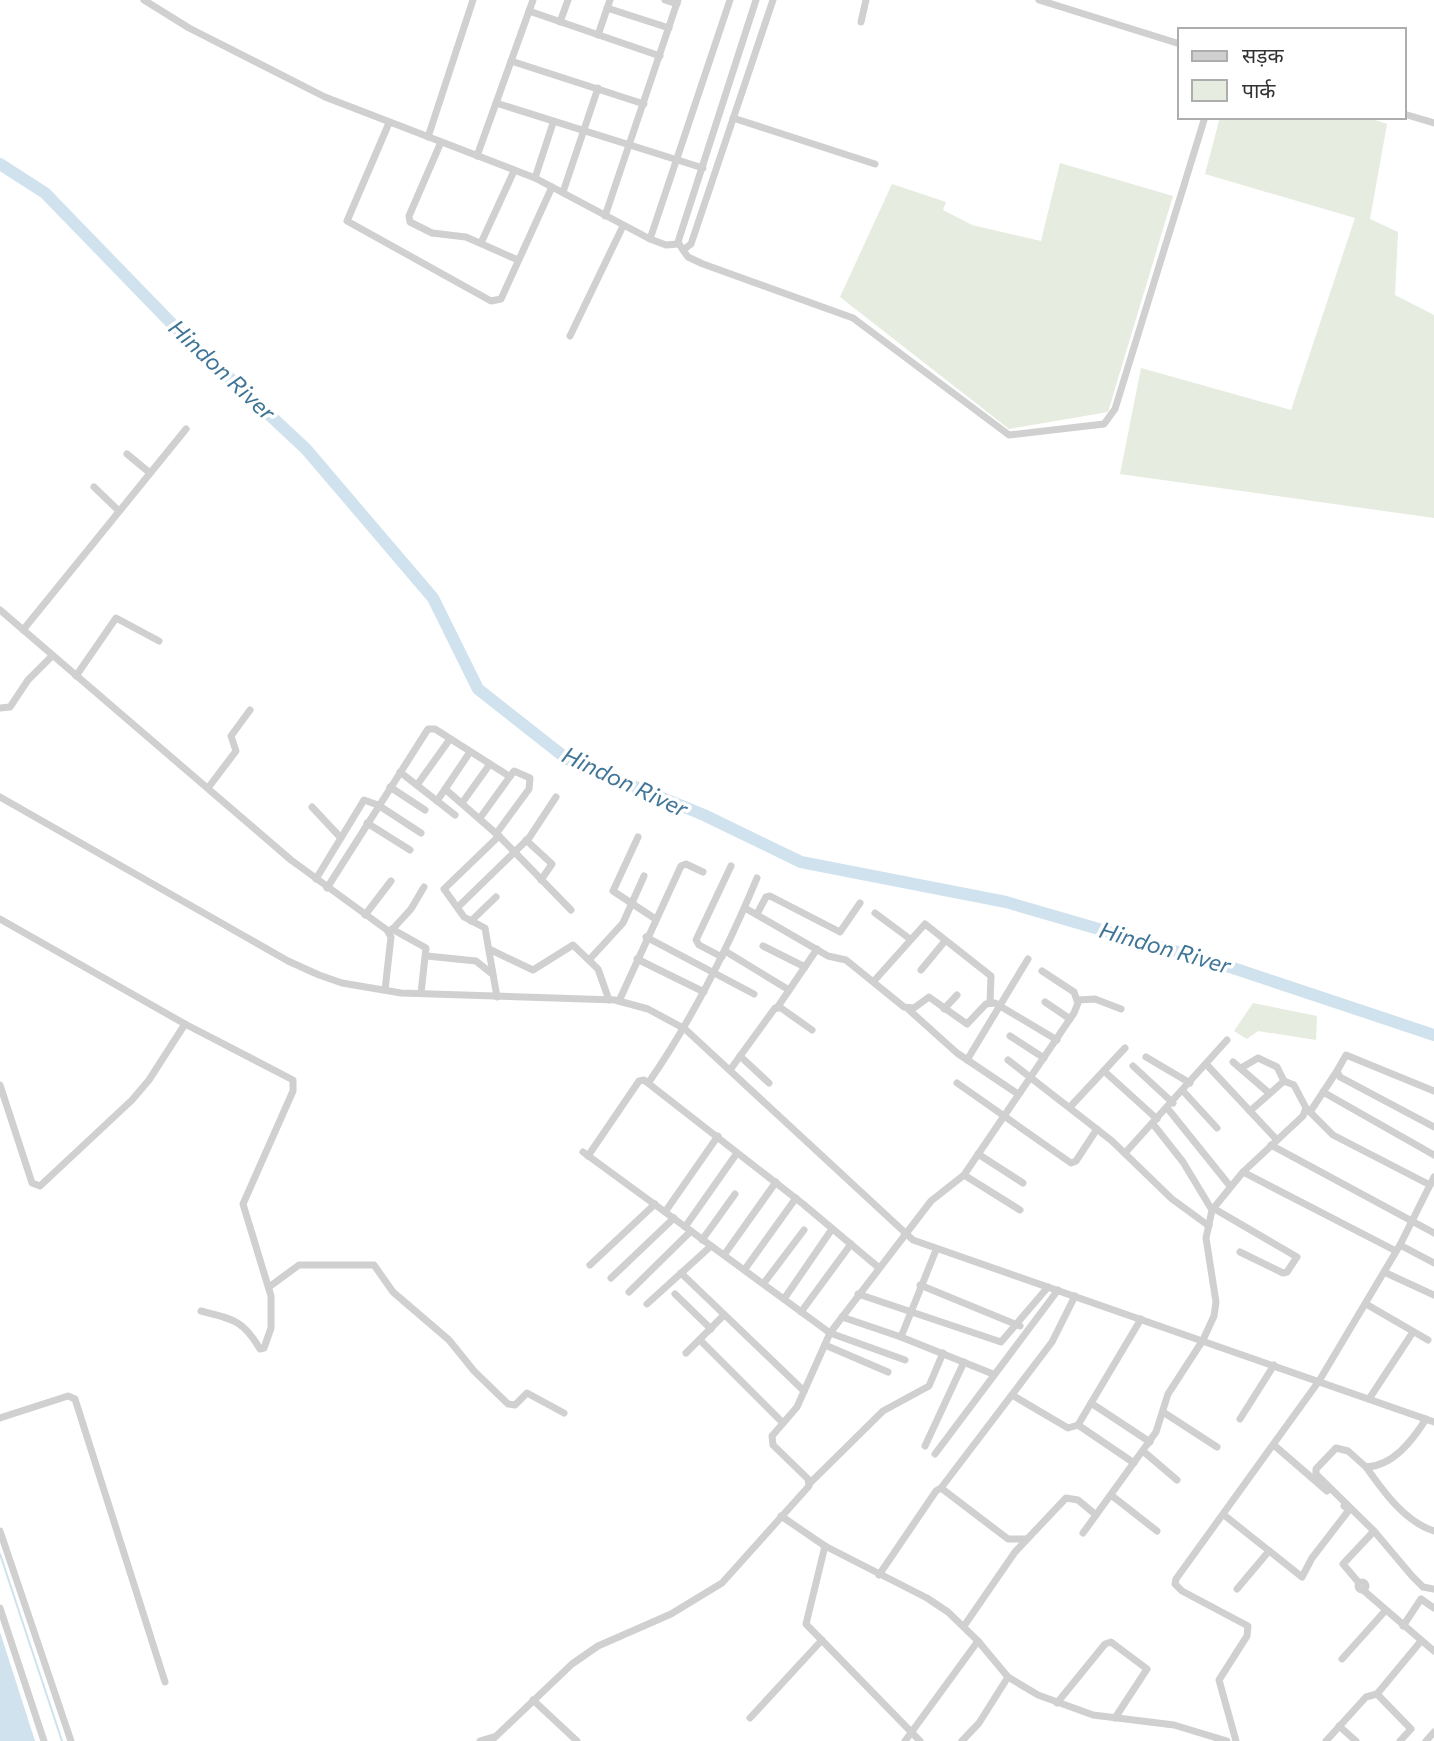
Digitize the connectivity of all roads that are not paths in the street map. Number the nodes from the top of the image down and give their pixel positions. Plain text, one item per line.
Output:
1 (144, 0) edge
2 (473, 0) edge
3 (533, 0) edge
4 (568, 0) edge
5 (665, 0) edge
6 (730, 0) edge
7 (756, 0) edge
8 (773, 0) edge
9 (866, 0) edge
10 (1039, 0) edge
11 (678, 2) edge
12 (609, 4) edge
13 (529, 11) junction
14 (560, 22) junction
15 (861, 22) dead end
16 (669, 28) junction
17 (598, 35) junction
18 (1178, 43) edge
19 (660, 57) junction
20 (511, 61) junction
21 (598, 88) junction
22 (496, 103) junction
23 (644, 104) junction
24 (1406, 115) edge
25 (733, 118) junction
26 (1204, 119) edge
27 (389, 123) junction
28 (553, 123) junction
29 (1434, 123) edge
30 (584, 132) junction
31 (428, 137) junction
32 (441, 142) junction
33 (630, 146) junction
34 (477, 156) junction
35 (677, 160) junction
36 (875, 164) dead end
37 (703, 168) junction
38 (514, 170) junction
39 (535, 178) junction
40 (552, 187) junction
41 (563, 192) junction
42 (605, 216) junction
43 (623, 226) junction
44 (650, 239) junction
45 (481, 243) junction
46 (681, 247) junction
47 (518, 260) junction
48 (570, 336) dead end
49 (186, 429) dead end
50 (127, 454) dead end
51 (150, 473) junction
52 (94, 487) dead end
53 (119, 511) junction
54 (0, 610) edge
55 (23, 630) junction
56 (159, 641) dead end
57 (52, 656) junction
58 (76, 677) junction
59 (0, 708) edge
60 (250, 710) dead end
61 (450, 739) junction
62 (470, 752) junction
63 (490, 764) junction
64 (400, 772) junction
65 (509, 776) junction
66 (417, 785) junction
67 (390, 787) junction
68 (208, 788) junction
69 (445, 789) junction
70 (0, 797) edge
71 (556, 797) dead end
72 (438, 802) junction
73 (462, 803) junction
74 (379, 805) junction
75 (312, 807) dead end
76 (425, 810) dead end
77 (455, 815) dead end
78 (480, 818) junction
79 (367, 823) junction
80 (421, 833) dead end
81 (498, 835) junction
82 (638, 836) dead end
83 (341, 838) junction
84 (526, 840) junction
85 (410, 850) dead end
86 (515, 853) junction
87 (731, 866) dead end
88 (703, 872) dead end
89 (644, 876) dead end
90 (757, 878) dead end
91 (316, 879) junction
92 (541, 880) junction
93 (391, 881) dead end
94 (424, 887) dead end
95 (327, 888) junction
96 (496, 897) dead end
97 (860, 904) dead end
98 (632, 905) junction
99 (459, 906) junction
100 (745, 908) junction
101 (571, 910) dead end
102 (875, 913) dead end
103 (757, 914) junction
104 (365, 915) junction
105 (654, 918) junction
106 (0, 919) edge
107 (471, 921) junction
108 (391, 931) junction
109 (646, 937) junction
110 (910, 939) junction
111 (945, 941) junction
112 (763, 946) dead end
113 (489, 949) junction
114 (817, 949) junction
115 (724, 954) junction
116 (427, 956) junction
117 (637, 959) junction
118 (1028, 959) dead end
119 (589, 960) junction
120 (805, 967) junction
121 (921, 970) dead end
122 (1042, 971) dead end
123 (715, 972) junction
124 (492, 973) junction
125 (874, 981) junction
126 (385, 990) junction
127 (789, 990) junction
128 (704, 992) junction
129 (421, 993) junction
130 (754, 994) dead end
131 (957, 995) dead end
132 (497, 997) junction
133 (609, 1000) junction
134 (1078, 1000) junction
135 (619, 1001) junction
136 (1045, 1002) dead end
137 (990, 1003) junction
138 (1002, 1005) junction
139 (777, 1008) junction
140 (907, 1008) junction
141 (944, 1009) junction
142 (1121, 1009) dead end
143 (1070, 1019) junction
144 (185, 1024) junction
145 (685, 1029) junction
146 (812, 1030) dead end
147 (1010, 1035) dead end
148 (1057, 1040) junction
149 (1227, 1040) dead end
150 (1125, 1048) dead end
151 (740, 1056) junction
152 (1146, 1057) dead end
153 (1044, 1058) junction
154 (967, 1060) junction
155 (1008, 1060) dead end
156 (1233, 1062) dead end
157 (1206, 1064) junction
158 (1133, 1066) dead end
159 (1241, 1069) junction
160 (730, 1070) junction
161 (1104, 1071) junction
162 (1337, 1071) junction
163 (1031, 1076) junction
164 (1284, 1081) junction
165 (649, 1082) junction
166 (769, 1083) dead end
167 (957, 1083) dead end
168 (1190, 1083) junction
169 (0, 1085) edge
170 (1184, 1091) junction
171 (1434, 1091) edge
172 (1323, 1092) junction
173 (1269, 1093) junction
174 (1018, 1094) junction
175 (1170, 1106) junction
176 (1070, 1107) junction
177 (1308, 1110) junction
178 (1250, 1111) junction
179 (1003, 1116) junction
180 (1155, 1122) junction
181 (1434, 1127) edge
182 (1217, 1128) dead end
183 (1097, 1129) junction
184 (719, 1136) junction
185 (1274, 1142) junction
186 (737, 1153) junction
187 (1125, 1153) junction
188 (978, 1154) junction
189 (1434, 1155) edge
190 (1243, 1172) junction
191 (964, 1175) junction
192 (1434, 1177) edge
193 (776, 1182) junction
194 (1023, 1184) dead end
195 (1430, 1185) junction
196 (1230, 1186) junction
197 (735, 1194) dead end
198 (796, 1198) junction
199 (655, 1204) junction
200 (1020, 1209) dead end
201 (1212, 1209) junction
202 (665, 1212) junction
203 (674, 1218) junction
204 (1411, 1220) junction
205 (1209, 1226) junction
206 (688, 1229) junction
207 (832, 1229) junction
208 (804, 1230) dead end
209 (1434, 1233) edge
210 (905, 1234) junction
211 (702, 1240) junction
212 (851, 1244) junction
213 (711, 1246) junction
214 (1398, 1248) junction
215 (936, 1250) junction
216 (1240, 1252) dead end
217 (724, 1255) junction
218 (1434, 1263) edge
219 (590, 1265) dead end
220 (878, 1267) junction
221 (745, 1269) junction
222 (1384, 1272) junction
223 (681, 1273) junction
224 (611, 1278) dead end
225 (764, 1283) junction
226 (920, 1285) junction
227 (269, 1287) junction
228 (1048, 1287) junction
229 (1058, 1290) junction
230 (629, 1292) dead end
231 (675, 1294) dead end
232 (859, 1294) junction
233 (1434, 1295) edge
234 (1075, 1296) junction
235 (783, 1299) junction
236 (647, 1304) dead end
237 (1366, 1304) junction
238 (201, 1311) dead end
239 (800, 1312) junction
240 (911, 1312) junction
241 (724, 1315) junction
242 (842, 1317) junction
243 (1141, 1319) junction
244 (1017, 1324) junction
245 (710, 1329) junction
246 (1026, 1332) junction
247 (1413, 1332) junction
248 (830, 1333) junction
249 (901, 1337) junction
250 (700, 1340) junction
251 (1203, 1340) junction
252 (1427, 1340) dead end
253 (825, 1345) junction
254 (686, 1353) dead end
255 (943, 1353) junction
256 (905, 1360) dead end
257 (964, 1362) junction
258 (1274, 1365) junction
259 (888, 1372) dead end
260 (993, 1374) junction
261 (1319, 1381) junction
262 (804, 1391) junction
263 (1012, 1395) junction
264 (1369, 1399) junction
265 (1091, 1403) junction
266 (1163, 1412) junction
267 (564, 1413) dead end
268 (0, 1418) edge
269 (1240, 1419) dead end
270 (1430, 1420) edge
271 (783, 1423) junction
272 (1078, 1425) junction
273 (1150, 1442) junction
274 (925, 1446) dead end
275 (1275, 1446) junction
276 (1217, 1447) dead end
277 (1143, 1451) junction
278 (935, 1454) dead end
279 (1134, 1463) junction
280 (1366, 1467) junction
281 (1177, 1480) dead end
282 (810, 1483) junction
283 (941, 1488) junction
284 (1111, 1495) junction
285 (1096, 1515) junction
286 (781, 1516) junction
287 (1224, 1516) junction
288 (0, 1531) edge
289 (1157, 1531) dead end
290 (1374, 1531) junction
291 (1434, 1531) edge
292 (1083, 1533) dead end
293 (1026, 1539) junction
294 (825, 1546) junction
295 (1269, 1551) junction
296 (879, 1575) junction
297 (1237, 1589) dead end
298 (1434, 1589) edge
299 (0, 1608) edge
300 (1434, 1608) edge
301 (1384, 1610) junction
302 (964, 1626) junction
303 (1404, 1626) junction
304 (822, 1640) junction
305 (978, 1641) junction
306 (1421, 1641) junction
307 (1434, 1651) edge
308 (1342, 1658) dead end
309 (1008, 1677) junction
310 (165, 1682) dead end
311 (1377, 1694) junction
312 (533, 1700) junction
313 (1057, 1703) junction
314 (750, 1717) dead end
315 (1115, 1718) junction
316 (1339, 1726) junction
317 (911, 1732) junction
318 (1434, 1732) edge
319 (492, 1739) edge
320 (1216, 1739) edge
321 (44, 1741) edge
322 (71, 1741) edge
323 (480, 1741) edge
324 (577, 1741) edge
325 (905, 1741) edge
326 (920, 1741) edge
327 (962, 1741) edge
328 (1227, 1741) edge
329 (1236, 1741) edge
330 (1326, 1741) edge
331 (1356, 1741) edge
332 (1400, 1741) edge
333 (1426, 1741) edge

1 - 27 street
2 - 31 street
3 - 13 street
4 - 14 street
5 - 11 street
6 - 35 street
7 - 37 street
8 - 25 street
9 - 15 street
10 - 18 street
11 - 16 street
12 - 16 street
12 - 17 street
13 - 14 street
13 - 20 street
14 - 17 street
16 - 19 street
17 - 19 street
19 - 23 street
20 - 21 street
20 - 22 street
21 - 23 street
21 - 30 street
22 - 28 street
22 - 34 street
23 - 33 street
24 - 29 street
25 - 36 street
25 - 46 street
26 - 46 street
27 - 31 street
27 - 47 street
28 - 30 street
28 - 39 street
30 - 33 street
30 - 41 street
31 - 32 street
32 - 34 street
32 - 45 street
33 - 35 street
33 - 42 street
34 - 38 street
35 - 37 street
35 - 44 street
37 - 46 street
38 - 39 street
38 - 45 street
39 - 40 street
40 - 41 street
40 - 47 street
41 - 42 street
42 - 43 street
43 - 44 street
43 - 48 street
44 - 46 street
45 - 47 street
49 - 51 street
50 - 51 street
51 - 53 street
52 - 53 street
53 - 55 street
54 - 55 street
55 - 57 street
56 - 58 street
57 - 58 street
57 - 59 street
58 - 68 street
60 - 68 street
61 - 62 street
61 - 64 street
61 - 66 street
62 - 63 street
62 - 69 street
63 - 65 street
63 - 73 street
64 - 66 street
64 - 67 street
65 - 78 street
65 - 81 street
66 - 72 street
67 - 74 street
67 - 76 street
68 - 91 street
69 - 72 street
69 - 73 street
70 - 126 street
71 - 84 street
72 - 77 street
73 - 78 street
74 - 79 street
74 - 80 street
74 - 83 street
75 - 83 street
78 - 81 street
79 - 85 street
79 - 95 street
81 - 86 street
81 - 99 street
82 - 98 street
83 - 91 street
84 - 86 street
84 - 92 street
86 - 92 street
86 - 99 street
87 - 115 street
88 - 105 street
89 - 98 street
90 - 100 street
91 - 95 street
92 - 101 street
93 - 104 street
94 - 108 street
95 - 104 street
96 - 107 street
97 - 103 street
98 - 105 street
98 - 119 street
99 - 107 street
100 - 103 street
100 - 115 street
102 - 110 street
103 - 114 street
104 - 108 street
105 - 109 street
106 - 144 street
107 - 113 street
108 - 116 street
108 - 126 street
109 - 117 street
109 - 123 street
110 - 111 street
110 - 125 street
111 - 121 street
111 - 137 street
112 - 120 street
113 - 119 street
113 - 124 street
114 - 120 street
114 - 125 street
115 - 123 street
115 - 127 street
116 - 124 street
116 - 129 street
117 - 128 street
117 - 135 street
118 - 138 street
119 - 133 street
120 - 127 street
122 - 134 street
123 - 128 street
123 - 130 street
124 - 132 street
125 - 140 street
126 - 129 street
127 - 139 street
128 - 145 street
129 - 132 street
131 - 141 street
132 - 133 street
133 - 135 street
134 - 142 street
134 - 143 street
135 - 145 street
136 - 143 street
137 - 138 street
137 - 141 street
138 - 148 street
138 - 154 street
139 - 146 street
139 - 151 street
140 - 141 street
140 - 154 street
143 - 148 street
144 - 169 street
144 - 227 street
145 - 160 street
145 - 165 street
147 - 153 street
148 - 153 street
149 - 157 street
150 - 161 street
151 - 160 street
151 - 166 street
152 - 168 street
153 - 163 street
154 - 174 street
155 - 163 street
156 - 159 street
157 - 168 street
157 - 178 street
158 - 175 street
159 - 164 street
159 - 173 street
160 - 210 street
161 - 176 street
161 - 180 street
162 - 171 street
162 - 172 street
162 - 181 street
163 - 174 street
163 - 176 street
164 - 173 street
164 - 177 street
165 - 184 street
165 - 199 street
167 - 179 street
168 - 170 street
170 - 175 street
170 - 182 street
172 - 177 street
172 - 189 street
173 - 178 street
174 - 179 street
175 - 180 street
175 - 196 street
176 - 183 street
177 - 185 street
177 - 195 street
178 - 185 street
179 - 183 street
179 - 188 street
180 - 187 street
180 - 201 street
183 - 187 street
184 - 186 street
184 - 202 street
185 - 190 street
185 - 204 street
186 - 193 street
186 - 206 street
187 - 205 street
188 - 191 street
188 - 194 street
190 - 196 street
190 - 214 street
191 - 200 street
191 - 210 street
192 - 195 street
193 - 198 street
193 - 217 street
195 - 204 street
196 - 201 street
197 - 211 street
198 - 207 street
198 - 221 street
199 - 202 street
199 - 219 street
201 - 205 street
201 - 216 street
202 - 203 street
203 - 206 street
203 - 224 street
204 - 209 street
204 - 214 street
205 - 251 street
206 - 211 street
206 - 230 street
207 - 212 street
207 - 235 street
208 - 225 street
210 - 215 street
210 - 220 street
211 - 213 street
212 - 220 street
212 - 239 street
213 - 217 street
213 - 223 street
214 - 218 street
214 - 222 street
215 - 226 street
215 - 228 street
217 - 221 street
220 - 232 street
221 - 225 street
222 - 233 street
222 - 237 street
223 - 236 street
223 - 241 street
225 - 235 street
226 - 240 street
226 - 244 street
227 - 238 street
227 - 267 street
228 - 229 street
228 - 244 street
229 - 234 street
229 - 246 street
231 - 245 street
232 - 240 street
232 - 242 street
234 - 243 street
234 - 263 street
235 - 239 street
237 - 247 street
237 - 261 street
239 - 248 street
240 - 244 street
240 - 249 street
241 - 245 street
241 - 262 street
242 - 248 street
242 - 249 street
243 - 251 street
243 - 265 street
244 - 246 street
245 - 250 street
246 - 260 street
247 - 252 street
247 - 264 street
248 - 253 street
248 - 256 street
249 - 255 street
250 - 254 street
250 - 271 street
251 - 258 street
251 - 266 street
253 - 259 street
253 - 262 street
255 - 257 street
255 - 282 street
257 - 260 street
257 - 274 street
258 - 261 street
258 - 269 street
260 - 278 street
261 - 264 street
261 - 275 street
262 - 271 street
263 - 272 street
263 - 283 street
264 - 270 street
265 - 272 street
265 - 273 street
266 - 273 street
266 - 276 street
268 - 310 street
270 - 280 street
271 - 282 street
272 - 279 street
273 - 277 street
275 - 287 street
275 - 295 street
277 - 279 street
277 - 281 street
279 - 284 street
280 - 290 street
280 - 291 street
282 - 286 street
283 - 293 street
283 - 296 street
284 - 285 street
284 - 289 street
285 - 292 street
285 - 293 street
286 - 294 street
286 - 312 street
287 - 295 street
287 - 329 street
288 - 322 street
290 - 298 street
290 - 301 street
293 - 302 street
294 - 296 street
294 - 304 street
295 - 297 street
296 - 302 street
299 - 321 street
300 - 303 street
301 - 303 street
301 - 308 street
302 - 305 street
303 - 306 street
304 - 314 street
304 - 317 street
305 - 309 street
305 - 317 street
306 - 307 street
306 - 311 street
309 - 313 street
309 - 327 street
311 - 316 street
311 - 332 street
312 - 319 street
312 - 324 street
313 - 315 street
313 - 315 street
315 - 320 street
316 - 330 street
316 - 331 street
317 - 325 street
317 - 326 street
318 - 333 street
319 - 323 street
320 - 328 street

